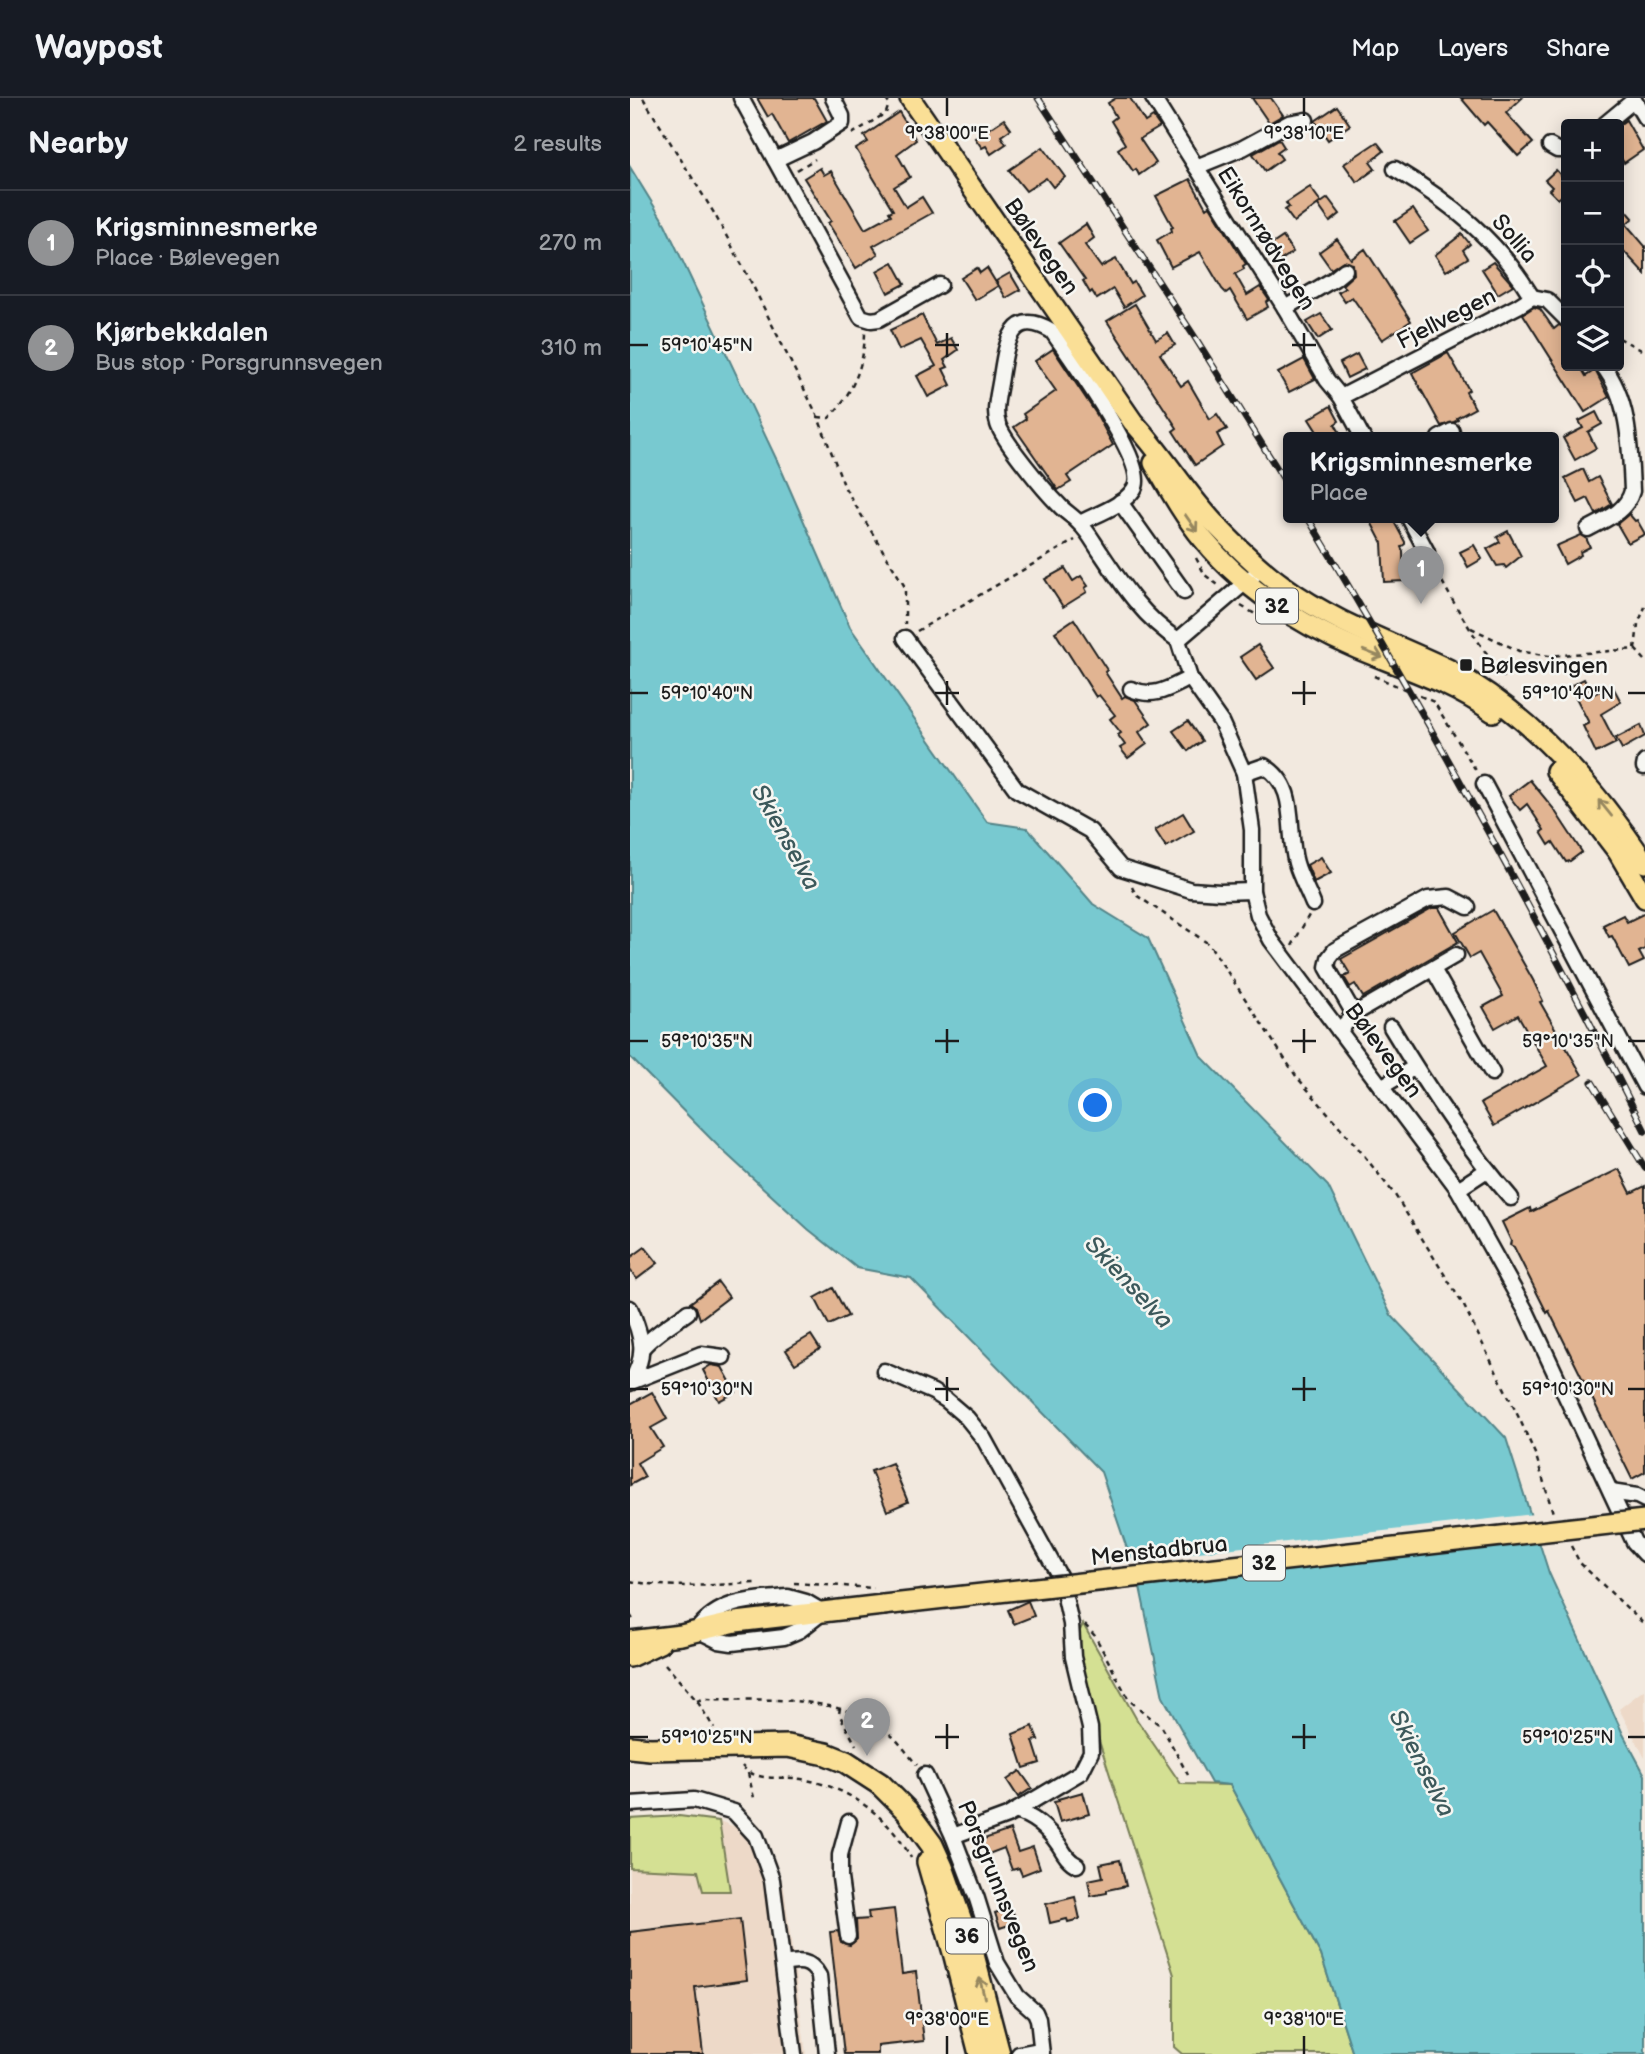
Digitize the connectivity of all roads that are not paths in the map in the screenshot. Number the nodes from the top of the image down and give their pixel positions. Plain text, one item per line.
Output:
1 (741, 98) edge
2 (833, 98) edge
3 (910, 98) edge
4 (1153, 98) edge
5 (1633, 99) edge
6 (1645, 118) edge
7 (1611, 119) edge
8 (1306, 120) dead end
9 (1550, 146) dead end
10 (1561, 150) edge
11 (775, 160) junction
12 (1196, 167) junction
13 (1395, 169) dead end
14 (1345, 270) dead end
15 (940, 285) dead end
16 (1530, 294) junction
17 (1285, 308) junction
18 (1561, 314) edge
19 (1607, 371) edge
20 (1341, 397) junction
21 (1133, 422) junction
22 (1360, 432) edge
23 (1120, 502) junction
24 (1412, 523) edge
25 (1084, 528) junction
26 (1588, 529) dead end
27 (1427, 552) road end
28 (1261, 569) junction
29 (1245, 582) junction
30 (1184, 592) dead end
31 (905, 638) road end
32 (1178, 640) junction
33 (1190, 678) junction
34 (1131, 689) dead end
35 (1494, 697) junction
36 (1244, 773) junction
37 (1484, 784) dead end
38 (1645, 863) edge
39 (1252, 891) junction
40 (1645, 898) edge
41 (1313, 904) road end
42 (1468, 906) dead end
43 (1456, 956) dead end
44 (1433, 969) junction
45 (1354, 1014) junction
46 (1391, 1027) dead end
47 (1339, 1031) junction
48 (1415, 1067) junction
49 (1492, 1073) dead end
50 (1381, 1087) junction
51 (1645, 1087) edge
52 (1487, 1170) junction
53 (1458, 1189) junction
54 (1511, 1198) dead end
55 (630, 1308) edge
56 (688, 1312) dead end
57 (643, 1348) junction
58 (723, 1357) dead end
59 (884, 1371) dead end
60 (631, 1382) edge
61 (1611, 1492) junction
62 (1645, 1500) edge
63 (1645, 1520) edge
64 (1645, 1554) edge
65 (689, 1632) junction
66 (630, 1641) edge
67 (630, 1657) edge
68 (630, 1746) edge
69 (725, 1747) junction
70 (630, 1760) edge
71 (925, 1775) road end
72 (630, 1804) edge
73 (1015, 1811) junction
74 (849, 1822) dead end
75 (917, 1827) junction
76 (953, 1836) junction
77 (1077, 1865) dead end
78 (848, 1936) dead end
79 (783, 1964) junction
80 (1041, 2052) edge
81 (794, 2054) edge
82 (827, 2054) edge
83 (980, 2054) edge
84 (999, 2054) edge
85 (1018, 2054) edge

1 - 11 street
2 - 11 street
3 - 21 main road, Bølevegen / 32
4 - 12 street, Eikornrødvegen
5 - 6 street
5 - 7 street
8 - 12 street
9 - 10 street
11 - 15 street
12 - 17 street, Eikornrødvegen
13 - 16 street, Sollia
14 - 17 street
16 - 18 street, Fjellvegen
16 - 20 street, Fjellvegen
17 - 20 street, Eikornrødvegen
19 - 26 street
20 - 22 street, Eikornrødvegen
21 - 28 main road, Bølevegen / 32
21 -> 29 main road, Bølevegen / 32
23 - 25 street
23 - 25 street
23 - 30 street
24 - 27 street
25 - 32 street
28 - 29 street
28 - 35 main road, Bølevegen / 32
29 - 32 street
29 -> 35 main road, Bølevegen / 32
31 - 39 street
32 - 33 street, Bølevegen
33 - 34 street
33 - 36 street, Bølevegen
38 -> 35 main road, 32
35 - 40 main road, 32
36 - 39 street, Bølevegen
36 - 41 street
37 - 51 street
39 - 47 street, Bølevegen
42 - 45 street
43 - 44 street
44 - 45 street
44 - 49 street
45 - 47 street
46 - 48 street
47 - 50 street, Bølevegen
48 - 50 street
48 - 52 street
50 - 53 street, Bølevegen
52 - 53 street
52 - 54 street
53 - 61 street, Bølevegen
55 - 57 street
56 - 57 street
57 - 60 street
58 - 60 street
59 - 73 street
61 - 62 street
61 - 64 street, Bølevegen
63 - 65 main road, Menstadbrua / 32, bridge
65 - 66 main road, Menstadbrua / 32
65 - 67 main road, Menstadbrua / 32
68 - 69 highway, Porsgrunnsvegen / 36
69 - 70 highway, Porsgrunnsvegen / 36
69 - 75 highway, Porsgrunnsvegen / 36
71 - 76 street, Porsgrunnsvegen
72 - 79 street
73 - 76 street
73 - 77 street
74 - 78 street
75 - 83 highway, Porsgrunnsvegen / 36
84 -> 75 highway, Porsgrunnsvegen / 36
76 - 80 street, Porsgrunnsvegen
79 - 81 street
79 - 82 street
80 - 85 street

